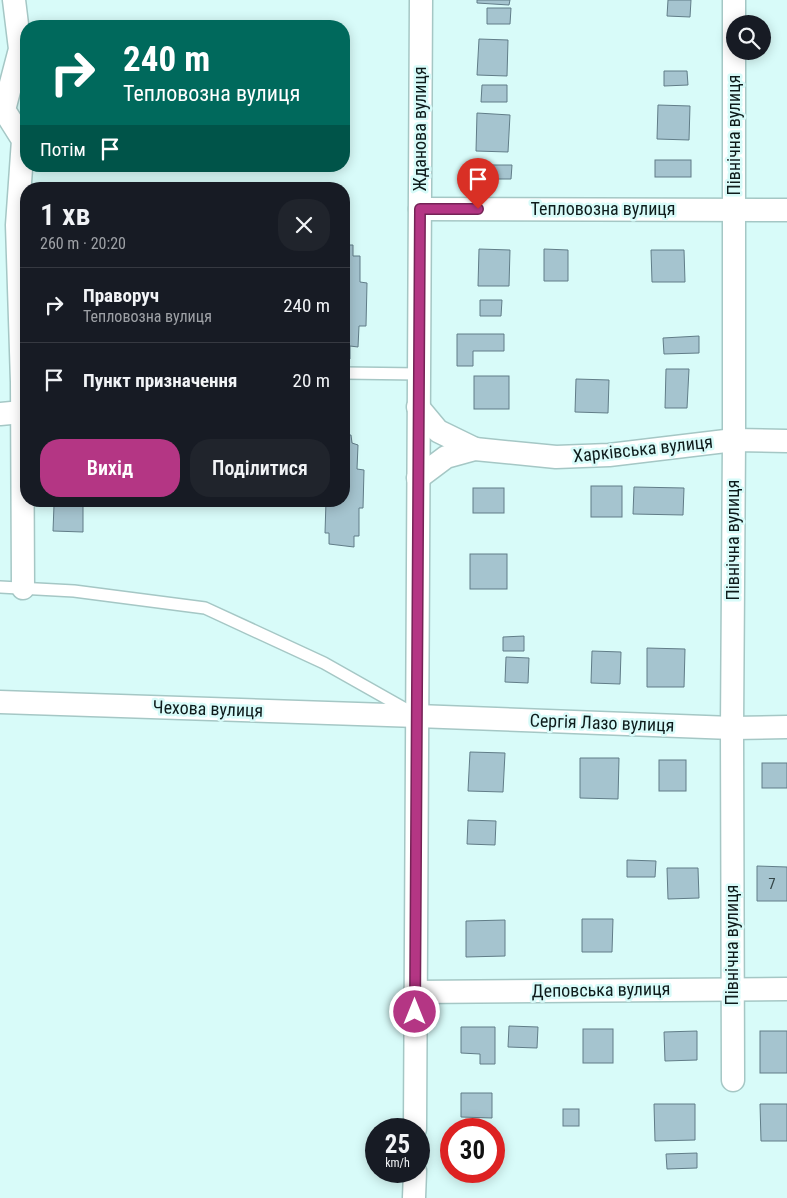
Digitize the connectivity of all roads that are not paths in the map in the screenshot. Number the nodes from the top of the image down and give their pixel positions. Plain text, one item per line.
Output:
1 (14, 0) edge
2 (421, 0) edge
3 (734, 0) edge
4 (2, 110) edge
5 (20, 136) edge
6 (20, 182) edge
7 (420, 209) junction
8 (734, 209) junction
9 (787, 210) edge
10 (20, 292) edge
11 (350, 373) edge
12 (419, 374) junction
13 (418, 407) junction
14 (20, 412) edge
15 (0, 414) edge
16 (734, 440) junction
17 (787, 441) edge
18 (475, 449) junction
19 (418, 478) junction
20 (23, 507) edge
21 (0, 587) edge
22 (23, 588) junction
23 (0, 702) edge
24 (417, 716) junction
25 (787, 727) edge
26 (732, 728) junction
27 (787, 988) edge
28 (732, 989) junction
29 (416, 992) junction
30 (733, 1080) dead end
31 (415, 1118) edge
32 (415, 1183) edge
33 (414, 1198) edge

1 - 4 street
2 - 7 street, Жданова вулиця
3 - 8 street, Північна вулиця
4 - 5 street
6 - 10 street
7 - 8 street, Тепловозна вулиця
7 - 12 street, Жданова вулиця
8 - 9 street, Тепловозна вулиця
8 - 16 street, Північна вулиця
11 - 12 lane
12 - 13 street, Жданова вулиця
13 - 18 street
13 - 19 street, Жданова вулиця
14 - 15 street
16 - 17 street, Харківська вулиця
16 - 18 street, Харківська вулиця
16 - 26 street, Північна вулиця
18 - 19 street, Харківська вулиця
19 - 24 street, Жданова вулиця
20 - 22 street
21 - 22 lane
22 - 24 lane
23 - 24 street, Чехова вулиця
24 - 26 street, Сергія Лазо вулиця
24 - 29 street, Жданова вулиця
25 - 26 street, Сергія Лазо вулиця
26 - 28 street, Північна вулиця
27 - 28 street, Деповська вулиця
28 - 29 street, Деповська вулиця
28 - 30 street, Північна вулиця
29 - 31 street, Жданова вулиця
32 - 33 street

